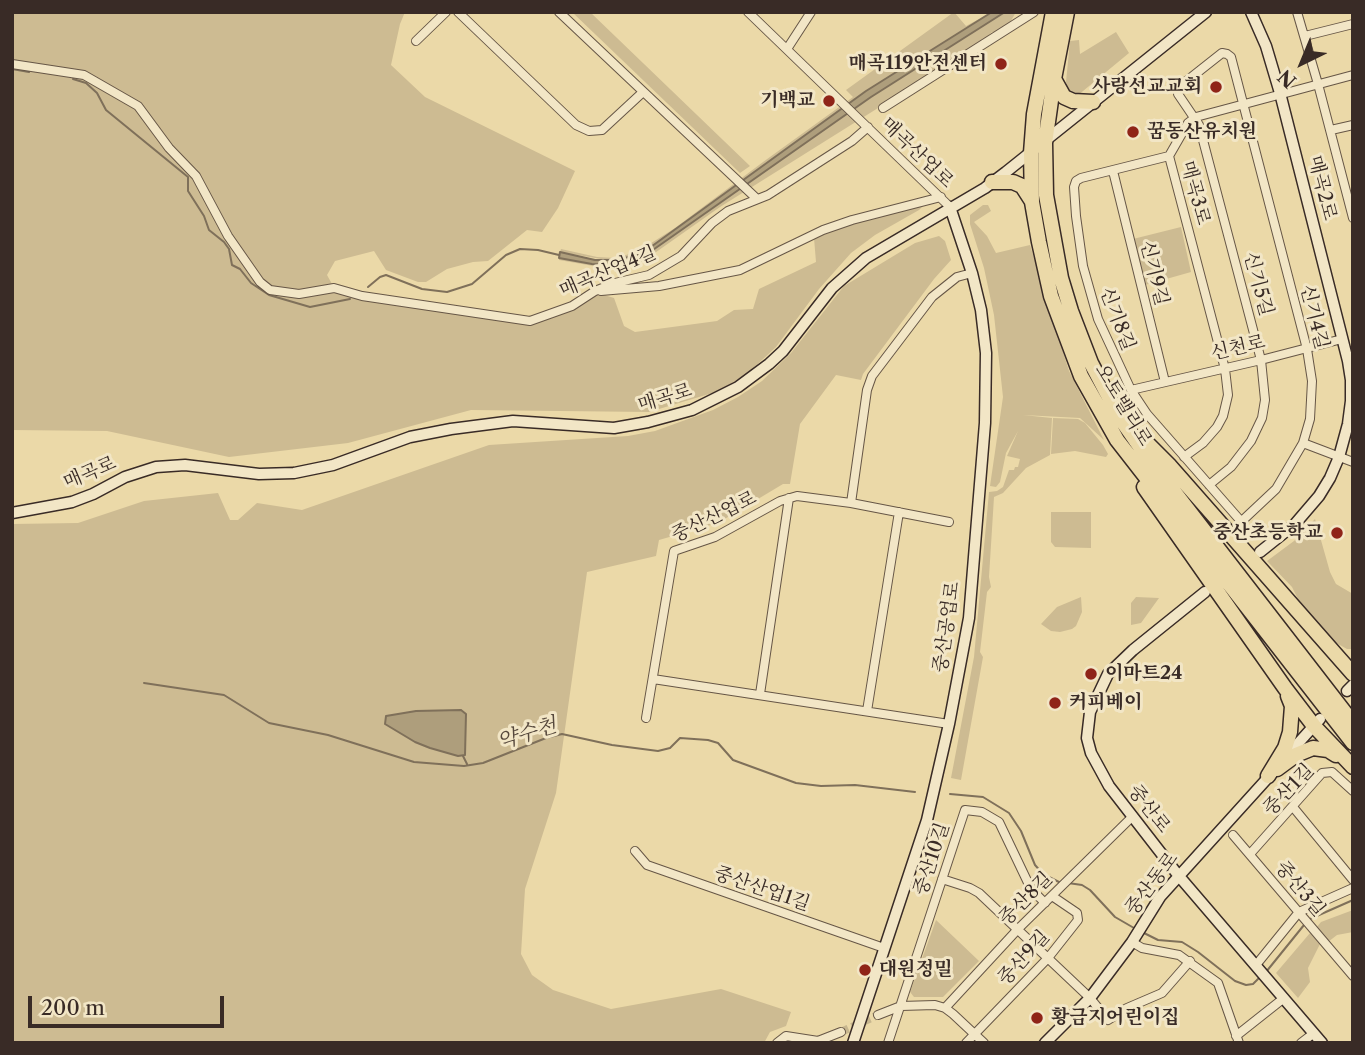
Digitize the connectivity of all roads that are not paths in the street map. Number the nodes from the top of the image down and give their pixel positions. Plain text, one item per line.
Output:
1 (446, 12) edge
2 (458, 12) edge
3 (559, 12) edge
4 (748, 12) edge
5 (811, 12) edge
6 (1034, 12) edge
7 (1206, 12) edge
8 (1251, 12) edge
9 (1297, 12) edge
10 (1059, 16) edge
11 (1353, 24) edge
12 (1305, 36) junction
13 (416, 41) dead end
14 (787, 49) junction
15 (12, 64) edge
16 (1353, 75) edge
17 (1054, 79) junction
18 (1318, 84) junction
19 (643, 92) junction
20 (1280, 93) junction
21 (1093, 102) junction
22 (1243, 104) junction
23 (883, 108) dead end
24 (1196, 117) junction
25 (865, 124) junction
26 (1353, 125) edge
27 (1331, 130) junction
28 (1045, 143) junction
29 (1031, 153) junction
30 (1169, 156) junction
31 (1113, 172) junction
32 (1353, 175) edge
33 (1342, 178) junction
34 (992, 182) junction
35 (754, 197) junction
36 (941, 197) junction
37 (1032, 202) junction
38 (950, 207) junction
39 (1353, 218) edge
40 (972, 273) junction
41 (595, 291) junction
42 (1348, 337) edge
43 (1307, 349) junction
44 (1261, 360) junction
45 (1225, 369) junction
46 (1166, 382) junction
47 (1131, 390) junction
48 (1120, 418) junction
49 (1117, 440) junction
50 (1303, 443) junction
51 (1184, 457) junction
52 (1339, 457) junction
53 (1353, 462) edge
54 (1209, 485) junction
55 (789, 498) junction
56 (850, 503) junction
57 (899, 512) junction
58 (12, 513) edge
59 (1243, 520) joint
60 (949, 522) dead end
61 (1260, 552) dead end
62 (1205, 592) dead end
63 (1322, 641) junction
64 (1353, 656) edge
65 (1353, 674) edge
66 (653, 678) junction
67 (1284, 688) junction
68 (760, 694) junction
69 (867, 711) junction
70 (646, 718) dead end
71 (1317, 723) junction
72 (1353, 723) edge
73 (949, 724) junction
74 (1353, 743) edge
75 (1348, 763) edge
76 (1270, 774) junction
77 (1353, 791) edge
78 (1293, 807) junction
79 (1133, 816) junction
80 (1233, 835) dead end
81 (635, 851) dead end
82 (1250, 854) junction
83 (1178, 875) junction
84 (942, 879) junction
85 (1353, 880) edge
86 (1353, 888) edge
87 (1052, 896) junction
88 (1045, 903) junction
89 (1300, 914) junction
90 (1017, 929) junction
91 (1132, 942) junction
92 (884, 948) junction
93 (1048, 958) junction
94 (1190, 961) junction
95 (1256, 965) junction
96 (1353, 976) edge
97 (1090, 998) junction
98 (1284, 998) junction
99 (901, 1006) junction
100 (945, 1008) junction
101 (878, 1015) tunnel mouth
102 (841, 1032) tunnel mouth
103 (1314, 1033) junction
104 (976, 1034) junction
105 (1237, 1039) edge
106 (777, 1043) edge
107 (853, 1043) edge
108 (888, 1043) edge
109 (966, 1043) edge
110 (984, 1043) edge
111 (1045, 1043) edge
112 (1301, 1043) edge
113 (1322, 1043) edge

1 - 13 street
2 - 19 street
3 - 19 street
4 - 14 street
5 - 14 street
6 - 23 street
7 - 21 street, 매곡로
8 - 20 street, 매곡2로
9 - 12 street
10 - 17 highway, 오토밸리로
10 - 29 highway, 오토밸리로
11 - 12 street
12 - 18 street
14 - 25 street, 매곡산업로
15 - 41 street, 매곡산업4길
16 - 18 street
17 - 21 highway
17 - 28 highway, 오토밸리로
18 - 20 street
18 - 27 street
19 - 35 street
20 - 22 street
20 - 42 street, 매곡2로
21 - 28 street, 매곡로
22 - 24 street
22 - 24 street, 신기4길
22 - 43 street, 신기4길
24 - 30 street, 매곡3로
24 - 44 street, 신기5길
25 - 35 street, 매곡산업4길
25 - 36 street, 매곡산업로
26 - 27 street
27 - 33 street
28 - 29 street, 매곡로
28 - 48 highway, 오토밸리로
29 - 34 street, 매곡로
29 - 37 highway, 오토밸리로
30 - 31 street, 신기8길
30 - 45 street, 매곡3로
31 - 46 street, 신기9길
31 - 47 street, 신기8길
32 - 33 street
33 - 39 street
34 - 37 highway
34 - 38 street, 매곡로
35 - 41 street, 매곡산업4길
36 - 38 street, 매곡산업로
36 - 41 street
37 - 49 highway, 오토밸리로
38 - 40 street, 중산공업로
38 - 58 street, 매곡로
40 - 56 street
40 - 73 street, 중산공업로
42 - 43 street, 신천로
42 - 52 street, 매곡2로
43 - 44 street, 신천로
43 - 50 street, 신기4길
44 - 45 street, 신천로
44 - 54 street, 신기5길
45 - 46 street, 신천로
45 - 51 street, 매곡3로
46 - 47 street, 신천로
47 - 51 street, 신기8길
48 - 63 highway
48 - 72 highway, 오토밸리로
49 - 67 highway
49 - 74 highway, 오토밸리로
50 - 52 street
50 - 59 street, 신기4길
51 - 54 street, 신기8길
52 - 53 street
52 - 61 street, 매곡2로
54 - 59 street, 신기8길
55 - 56 street
55 - 66 street, 중산산업로
55 - 68 street
56 - 57 street
57 - 60 street
57 - 69 street
62 - 79 street, 중산로
63 - 64 highway
63 - 65 highway
66 - 68 street
66 - 70 street, 중산산업로
67 - 71 highway
67 - 76 highway
68 - 69 street
69 - 73 street
71 - 75 highway
71 - 76 street, 중산동로
73 - 92 street, 중산공업로
75 - 76 highway
76 - 83 street, 중산동로
77 - 78 street, 중산1길
78 - 82 street, 중산1길
78 - 85 street
79 - 83 street, 중산로
79 - 87 street, 중산8길
80 - 82 street, 중산3길
81 - 92 street, 중산산업1길
82 - 89 street, 중산3길
83 - 91 street, 중산동로
83 - 95 street, 중산로
84 - 88 street, 중산10길
84 - 90 street
84 - 99 street, 중산10길
86 - 89 street
87 - 88 street, 중산8길
87 - 93 street, 중산9길
88 - 90 street, 중산8길
89 - 95 street
89 - 96 street, 중산3길
90 - 93 street
90 - 100 street, 중산8길
91 - 94 street
91 - 97 street, 중산동로
92 - 107 street, 중산공업로
93 - 97 street
93 - 104 street, 중산9길
94 - 97 street
94 - 105 street
95 - 98 street, 중산로
97 - 111 street, 중산동로
98 - 103 street, 중산로
98 - 105 street
99 - 100 street
99 - 101 street
99 - 108 street, 중산10길
100 - 104 street
102 - 106 street
103 - 112 street
103 - 113 street, 중산로
104 - 109 street, 중산9길
104 - 110 street

